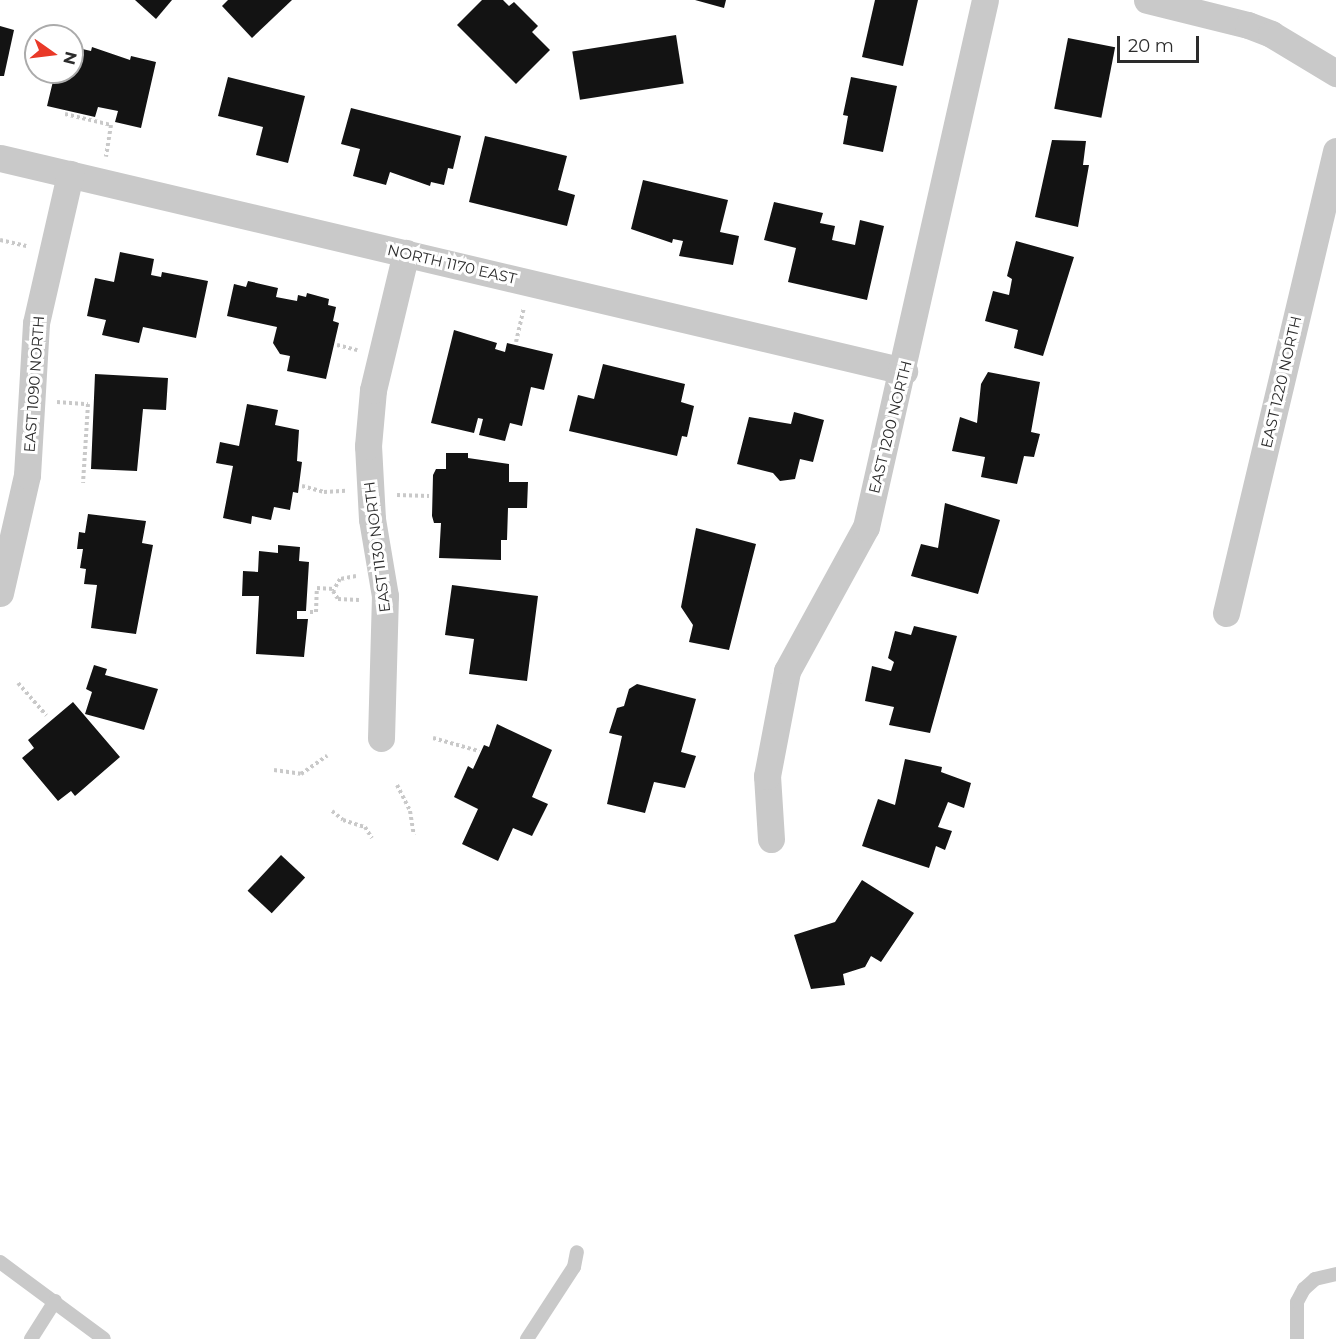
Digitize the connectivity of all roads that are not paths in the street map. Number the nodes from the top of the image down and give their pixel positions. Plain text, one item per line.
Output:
1 (986, 0) edge
2 (1147, 0) edge
3 (1336, 73) edge
4 (1336, 151) edge
5 (0, 158) edge
6 (70, 174) junction
7 (406, 252) junction
8 (904, 371) junction
9 (0, 593) edge
10 (1226, 613) dead end
11 (381, 738) dead end
12 (771, 839) dead end
13 (577, 1252) dead end
14 (0, 1262) edge
15 (1336, 1274) edge
16 (55, 1301) junction
17 (31, 1339) edge
18 (104, 1339) edge
19 (527, 1339) edge
20 (1298, 1339) edge

1 - 8 street, EAST 1200 NORTH
2 - 3 street
4 - 10 street, EAST 1220 NORTH
5 - 6 street, NORTH 1170 EAST
6 - 7 street, NORTH 1170 EAST
6 - 9 street, EAST 1090 NORTH
7 - 8 street, NORTH 1170 EAST
7 - 11 street, EAST 1130 NORTH
8 - 12 street, EAST 1200 NORTH
13 - 19 lane
14 - 16 lane
15 - 20 lane
16 - 17 lane
16 - 18 lane

